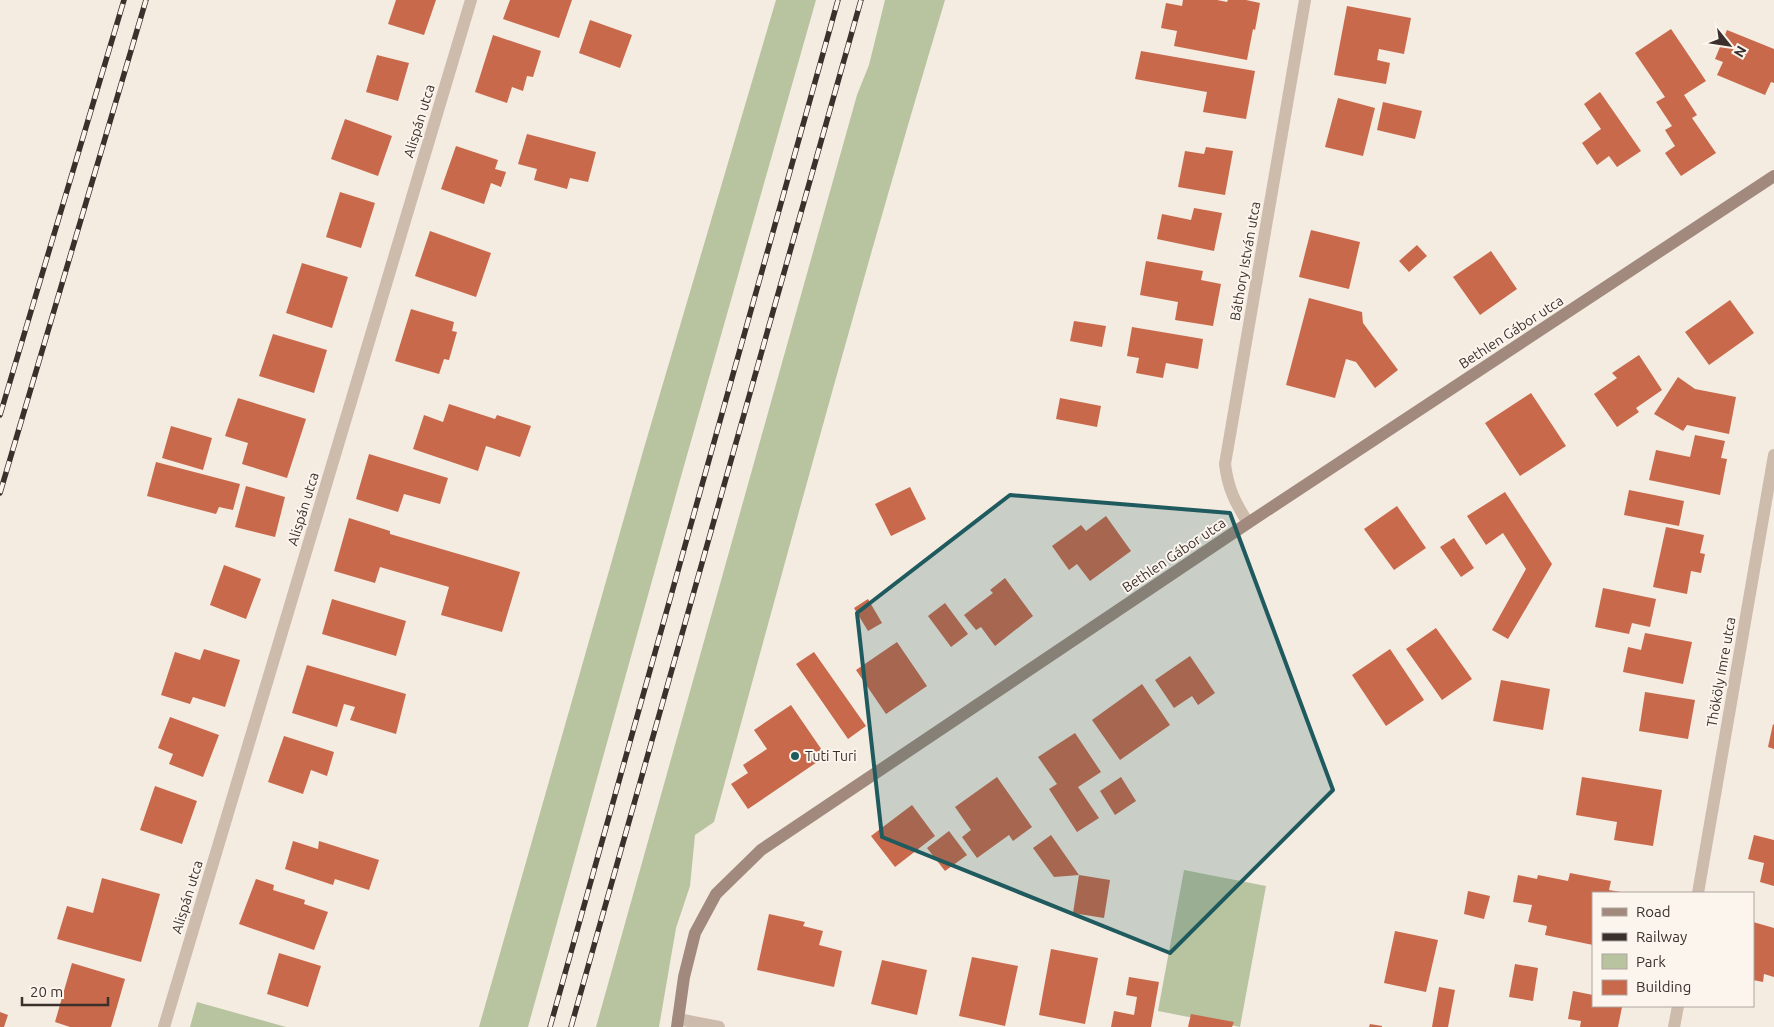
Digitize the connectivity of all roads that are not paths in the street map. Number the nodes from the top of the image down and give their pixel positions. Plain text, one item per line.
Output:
1 (471, 0) edge
2 (1305, 0) edge
3 (1774, 176) edge
4 (1774, 455) edge
5 (1248, 523) junction
6 (1698, 892) edge
7 (1678, 1007) edge
8 (677, 1023) edge
9 (164, 1027) edge
10 (719, 1027) edge
11 (1674, 1027) edge

1 - 9 street, Alispán utca
2 - 5 street, Báthory István utca
3 - 5 street, Bethlen Gábor utca
4 - 6 street, Thököly Imre utca
5 - 8 street, Bethlen Gábor utca
7 - 11 street
8 - 10 street

